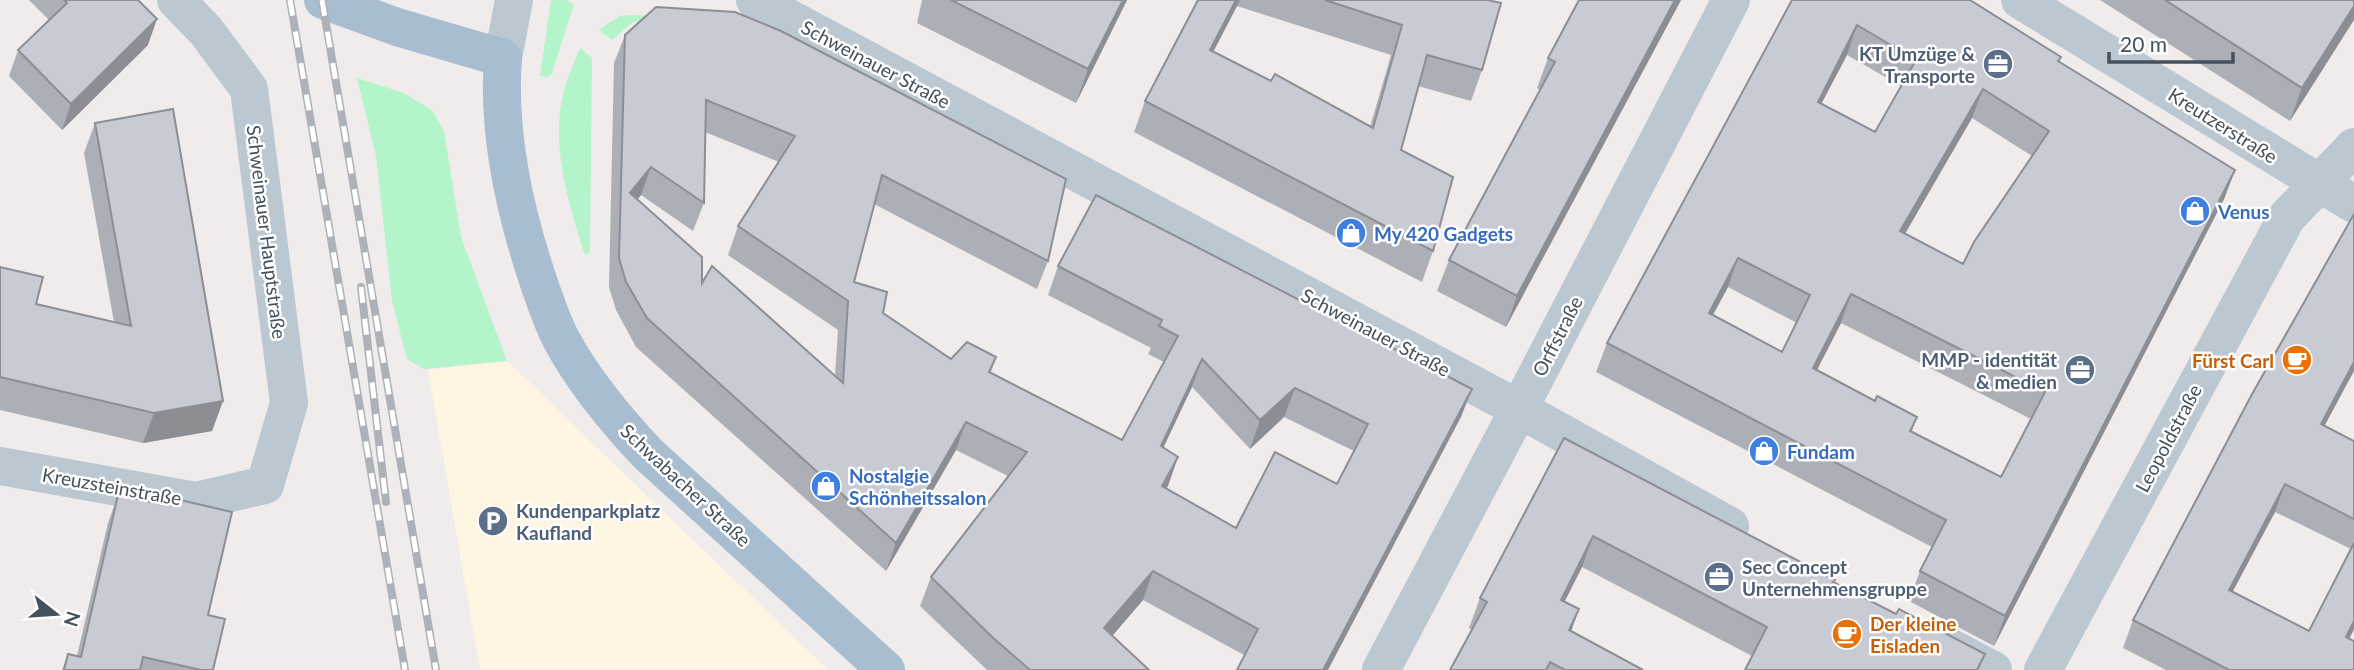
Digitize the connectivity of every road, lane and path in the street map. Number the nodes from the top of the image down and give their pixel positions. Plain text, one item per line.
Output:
1 (176, 0) edge
2 (323, 0) edge
3 (514, 0) edge
4 (755, 0) edge
5 (1731, 0) edge
6 (2020, 0) edge
7 (503, 58) junction
8 (2354, 147) edge
9 (2319, 184) junction
10 (2354, 204) edge
11 (1519, 409) junction
12 (0, 466) edge
13 (265, 485) joint
14 (1759, 543) edge
15 (1904, 623) edge
16 (886, 670) edge
17 (1381, 670) edge
18 (1993, 670) edge
19 (2043, 670) edge

1 - 13 street, Schweinauer Hauptstraße
2 - 7 main road
3 - 7 street
4 - 11 street, Schweinauer Straße
5 - 11 street, Orffstraße
6 - 9 street, Kreutzerstraße
7 - 16 main road, Schwabacher Straße
8 - 9 street, Leopoldstraße
9 - 10 street, Kreutzerstraße
9 - 19 street, Leopoldstraße
11 - 14 street, Schweinauer Straße
11 - 17 street, Orffstraße
12 - 13 street, Kreuzsteinstraße
15 - 18 street

